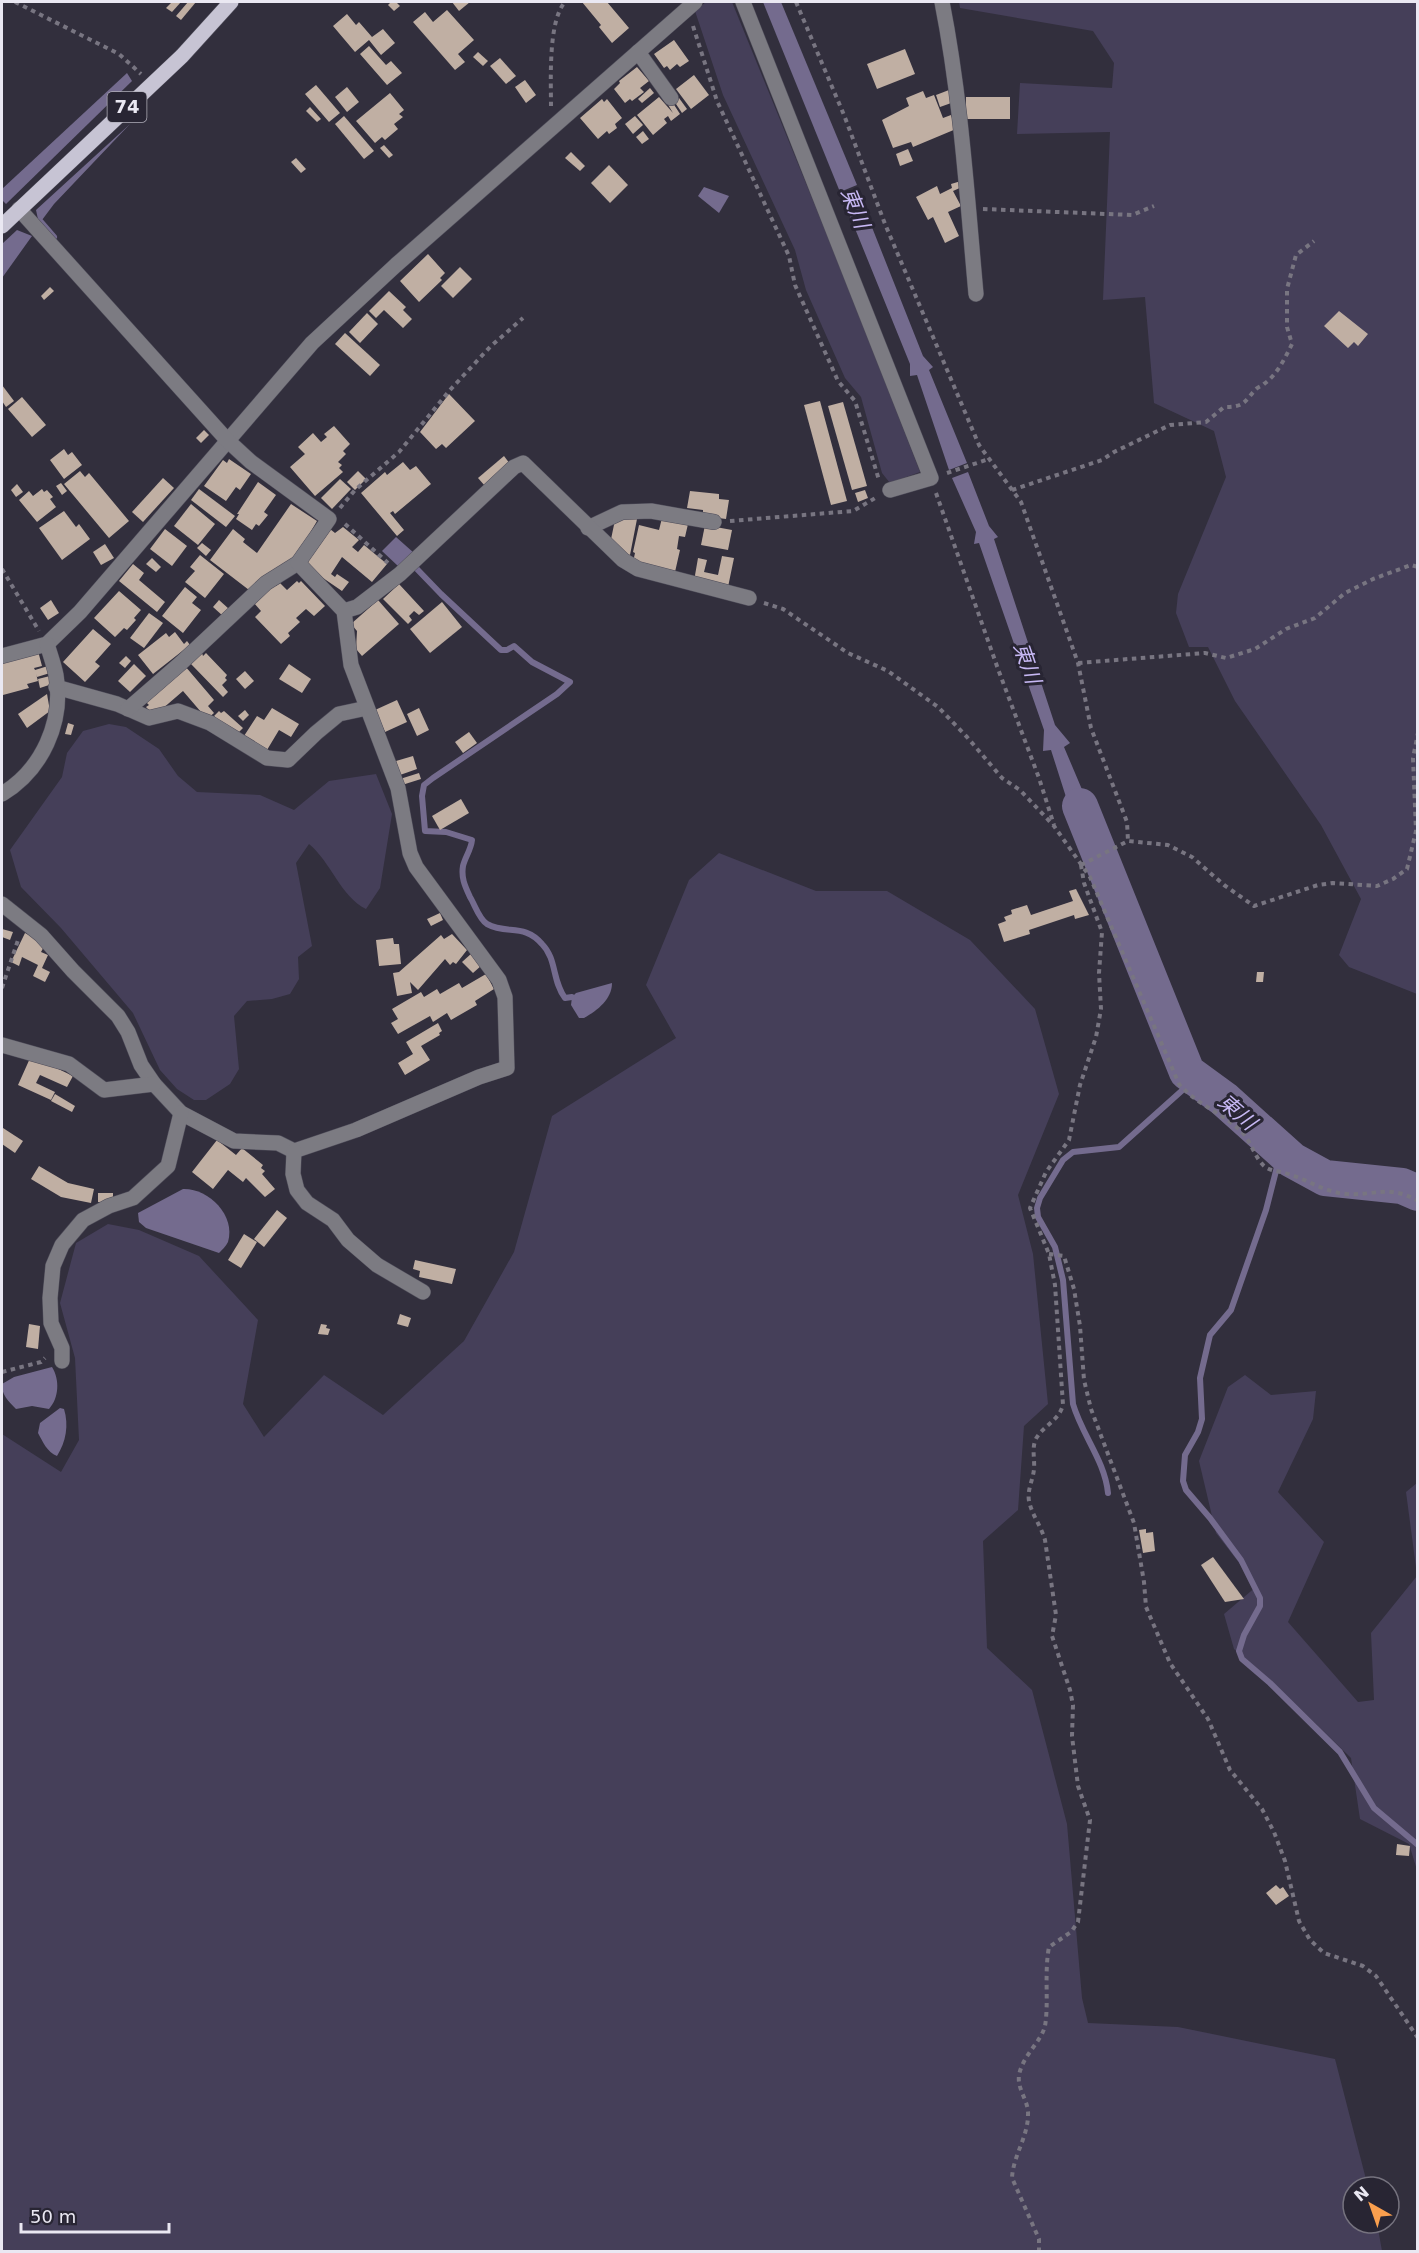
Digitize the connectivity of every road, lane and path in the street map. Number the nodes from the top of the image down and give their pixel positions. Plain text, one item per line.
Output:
1 (15, 2) edge
2 (231, 2) edge
3 (565, 2) edge
4 (743, 2) edge
5 (796, 2) edge
6 (942, 2) edge
7 (691, 5) edge
8 (638, 52) junction
9 (152, 84) junction
10 (670, 98) dead end
11 (551, 128) junction
12 (1154, 206) dead end
13 (968, 208) junction
14 (20, 210) junction
15 (2, 226) edge
16 (1314, 241) dead end
17 (976, 294) dead end
18 (523, 318) dead end
19 (227, 440) junction
20 (989, 459) junction
21 (948, 472) dead end
22 (931, 478) junction
23 (890, 490) junction
24 (1012, 490) junction
25 (332, 517) junction
26 (714, 522) joint
27 (588, 528) junction
28 (298, 563) junction
29 (1418, 567) edge
30 (2, 569) edge
31 (400, 574) junction
32 (749, 598) joint
33 (344, 612) junction
34 (47, 644) junction
35 (2, 656) edge
36 (1078, 663) junction
37 (56, 687) junction
38 (367, 708) junction
39 (128, 709) junction
40 (1418, 733) edge
41 (2, 794) edge
42 (1054, 826) junction
43 (1128, 841) junction
44 (1081, 865) junction
45 (2, 904) edge
46 (24, 922) junction
47 (2, 988) edge
48 (2, 1045) edge
49 (154, 1084) junction
50 (181, 1113) junction
51 (294, 1151) junction
52 (1418, 1202) edge
53 (1051, 1254) junction
54 (423, 1292) dead end
55 (55, 1357) joint
56 (2, 1372) edge
57 (1418, 2038) edge
58 (1039, 2252) edge

1 - 9 path
2 - 9 main road, 74
3 - 11 path
4 - 22 street
5 - 20 path
6 - 13 street
7 - 8 street
7 - 23 path
8 - 10 street
8 - 11 street
9 - 14 main road, 74
11 - 19 street
12 - 13 path
13 - 17 street
14 - 15 main road, 74
14 - 19 street
16 - 24 path
18 - 25 path
19 - 25 street
19 - 34 street
20 - 21 path
20 - 24 path
22 - 23 street
22 - 42 path
23 - 26 path
24 - 36 path
25 - 28 street
25 - 31 path
26 - 27 street
27 - 31 street
27 - 32 street
28 - 33 street
28 - 39 street
29 - 36 path
30 - 34 path
31 - 33 street
32 - 42 path
33 - 38 street
34 - 35 street
34 - 37 street
36 - 43 path
37 - 39 street
37 - 41 street
38 - 39 street
38 - 51 street
40 - 43 path
42 - 44 path
43 - 44 path
44 - 52 path
44 - 53 path
45 - 46 street
46 - 47 path
46 - 49 street
48 - 49 street
49 - 50 street
50 - 51 street
50 - 55 street
51 - 54 street
53 - 57 path
53 - 58 path
55 - 56 path

